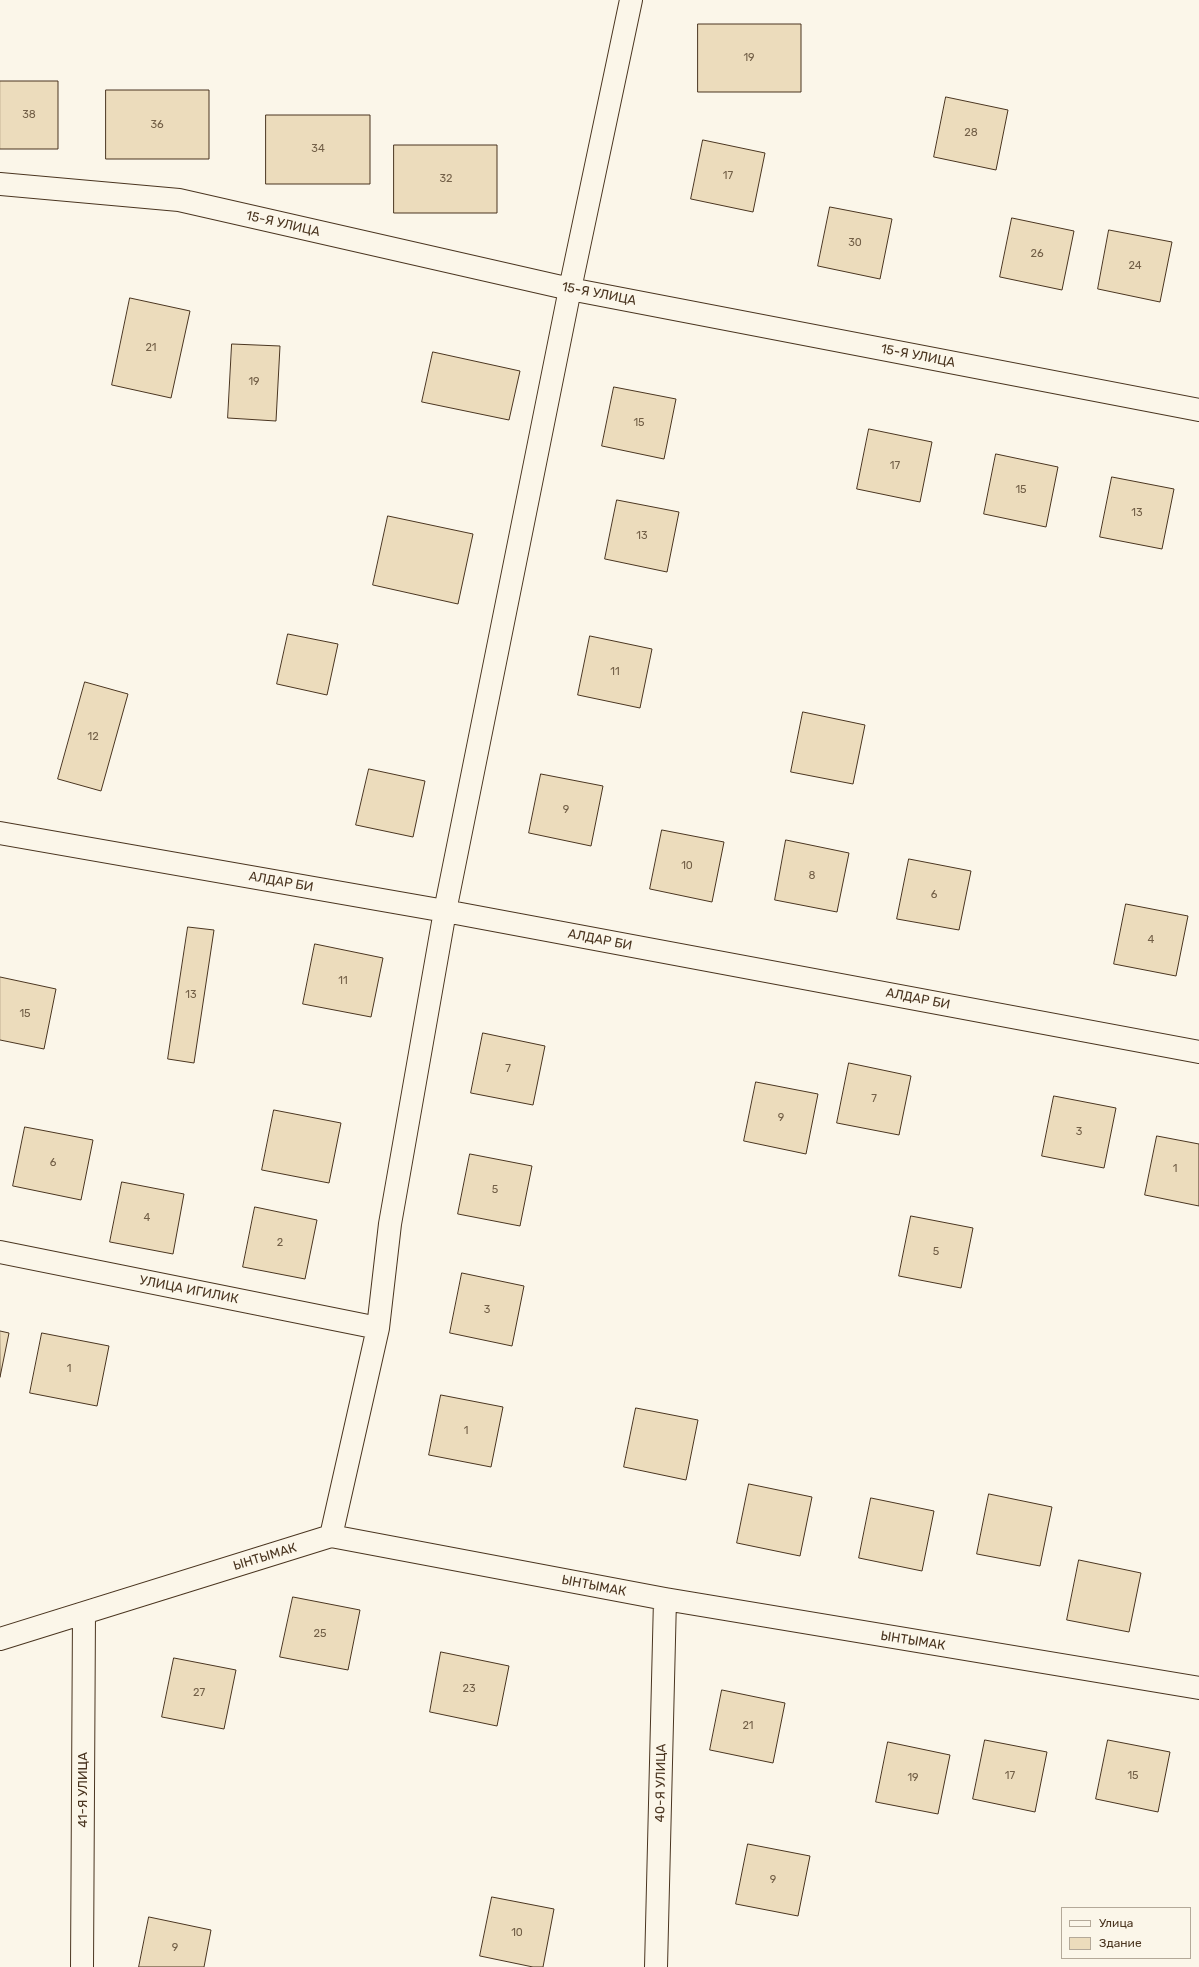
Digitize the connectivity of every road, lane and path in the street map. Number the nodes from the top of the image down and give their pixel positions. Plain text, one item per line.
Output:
1 (631, 0) edge
2 (0, 184) edge
3 (570, 289) junction
4 (1199, 410) edge
5 (0, 834) edge
6 (445, 911) junction
7 (1199, 1052) edge
8 (0, 1252) edge
9 (378, 1328) junction
10 (331, 1536) junction
11 (665, 1599) junction
12 (84, 1613) junction
13 (0, 1639) edge
14 (1199, 1688) edge
15 (82, 1967) edge
16 (656, 1967) edge

1 - 3 street
2 - 3 street, 15-Я УЛИЦА
3 - 4 street, 15-Я УЛИЦА
3 - 6 street
5 - 6 street, АЛДАР БИ
6 - 7 street, АЛДАР БИ
6 - 9 street
8 - 9 street, УЛИЦА ИГИЛИК
9 - 10 street
10 - 11 street, ЫНТЫМАК
10 - 12 street, ЫНТЫМАК
11 - 14 street, ЫНТЫМАК
11 - 16 street, 40-Я УЛИЦА
12 - 13 street, ЫНТЫМАК
12 - 15 street, 41-Я УЛИЦА

